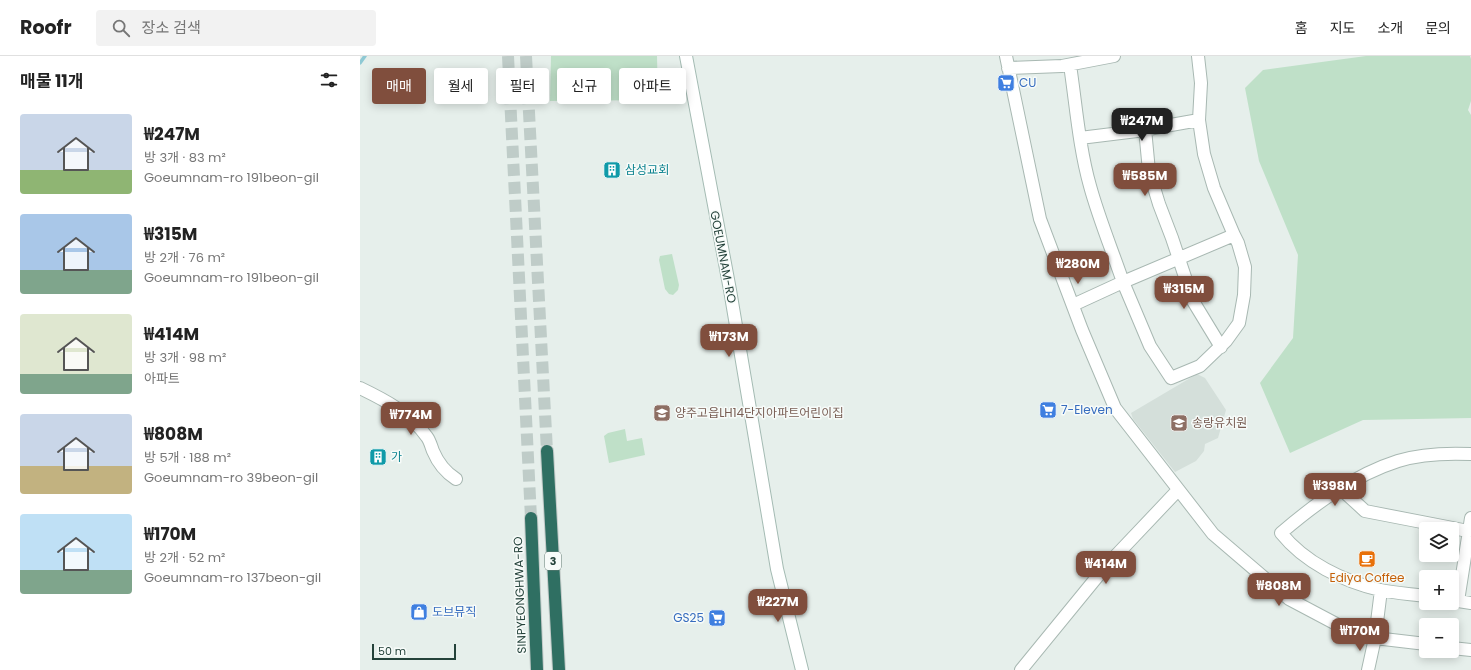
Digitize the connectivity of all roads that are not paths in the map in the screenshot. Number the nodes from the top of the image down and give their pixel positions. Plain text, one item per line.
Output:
1 (686, 56) edge
2 (1114, 56) edge
3 (1198, 56) edge
4 (1007, 62) edge
5 (1064, 62) edge
6 (1199, 120) junction
7 (1145, 129) junction
8 (1080, 138) junction
9 (1234, 235) junction
10 (1178, 258) junction
11 (1122, 282) junction
12 (1073, 305) junction
13 (1220, 347) junction
14 (360, 388) edge
15 (547, 451) tunnel mouth
16 (1471, 454) edge
17 (456, 479) dead end
18 (1341, 489) junction
19 (1178, 490) junction
20 (531, 518) tunnel mouth
21 (1471, 518) edge
22 (1468, 531) junction
23 (1459, 579) edge
24 (1381, 590) junction
25 (1419, 595) edge
26 (1459, 601) edge
27 (1471, 603) edge
28 (1375, 638) junction
29 (1419, 643) edge
30 (1459, 649) edge
31 (1471, 650) edge
32 (537, 670) edge
33 (558, 670) edge
34 (802, 670) edge
35 (1021, 670) edge
36 (1368, 670) edge

1 - 34 street, GOEUMNAM-RO
2 - 5 street
3 - 6 street
4 - 5 street
4 - 12 street
5 - 8 street
6 - 7 street
6 - 9 street
7 - 8 street
7 - 10 street
8 - 11 street
9 - 10 street
9 - 13 street
10 - 11 street
10 - 13 street
11 - 12 street
11 - 13 street
12 - 19 street
14 - 17 street
15 - 33 highway, 3
16 - 18 street
18 - 22 street
18 - 24 street
19 - 28 street
19 - 35 street
20 - 32 highway, SINPYEONGHWA-RO / 3
21 - 22 street
22 - 23 street
24 - 25 street
24 - 28 street
26 - 27 street
28 - 29 street
28 - 36 street
30 - 31 street

